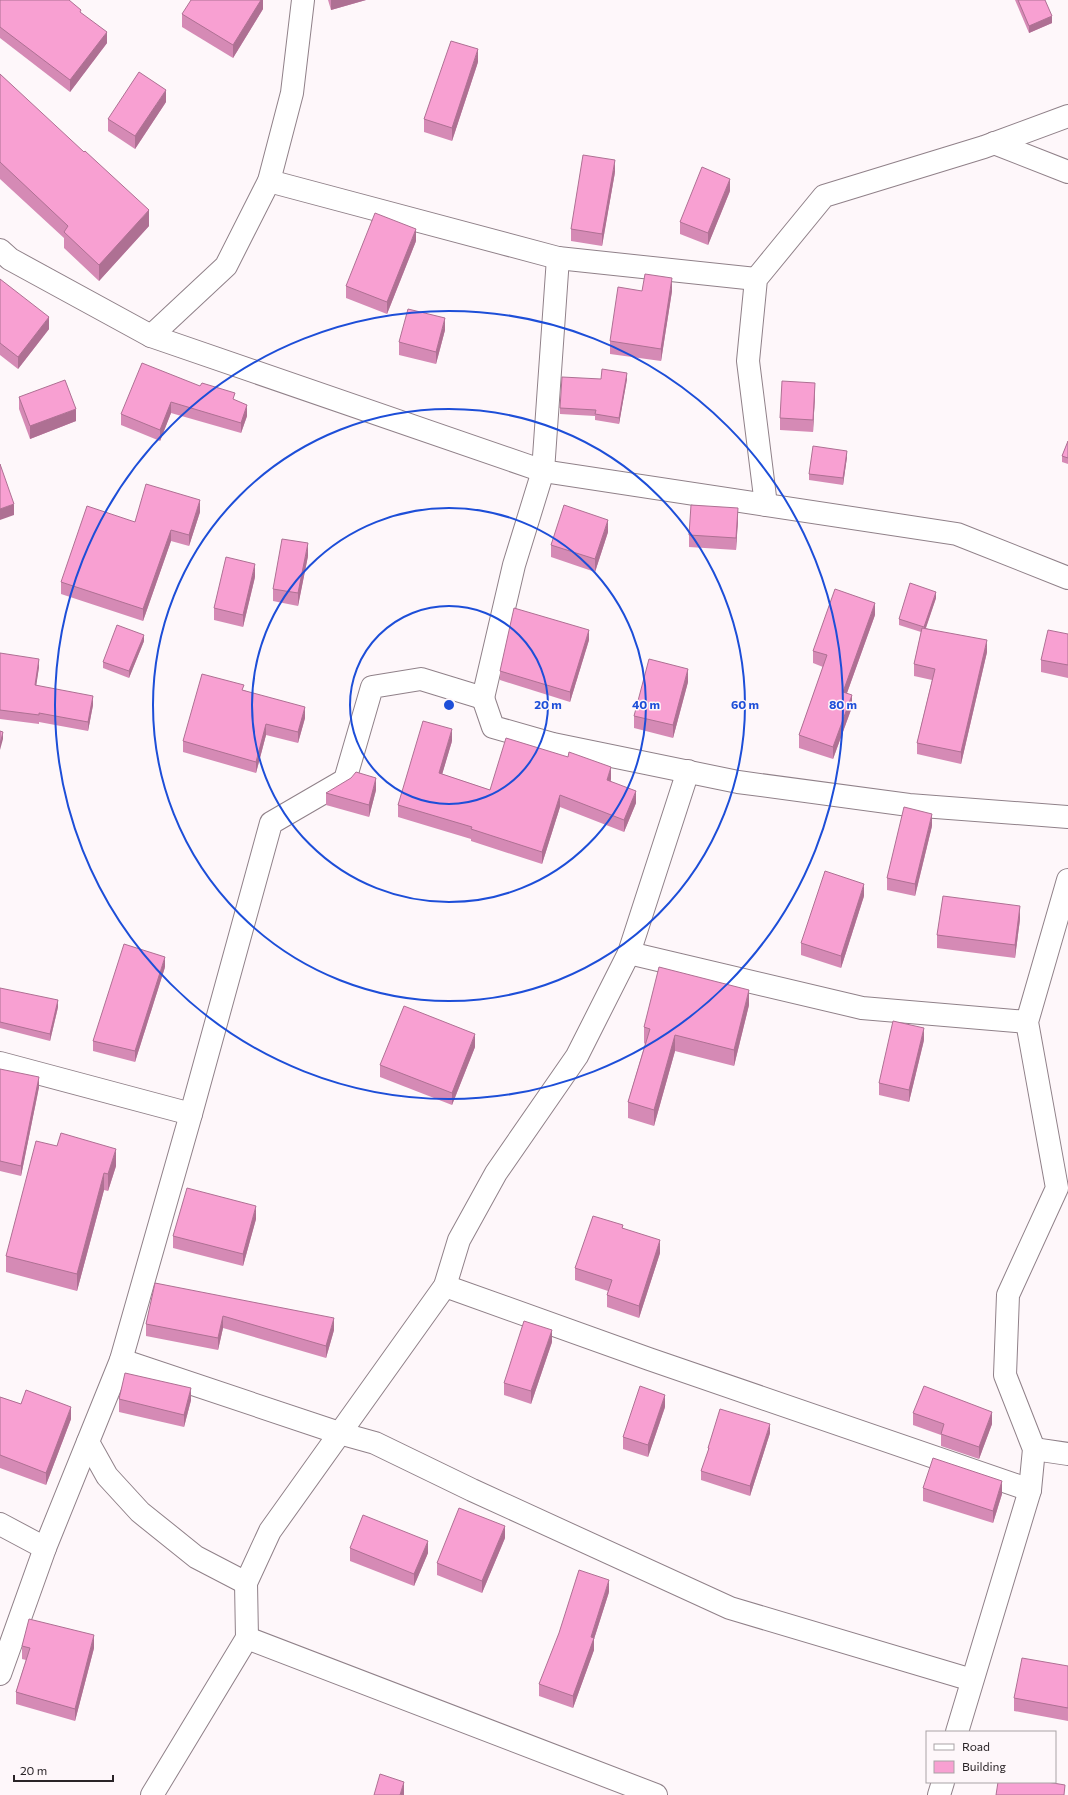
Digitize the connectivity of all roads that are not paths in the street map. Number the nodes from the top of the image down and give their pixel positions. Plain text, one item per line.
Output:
1 (303, 0) edge
2 (1068, 116) edge
3 (994, 143) junction
4 (1068, 172) edge
5 (269, 181) junction
6 (0, 250) edge
7 (558, 258) junction
8 (756, 279) junction
9 (151, 336) junction
10 (543, 471) junction
11 (766, 505) junction
12 (1068, 578) edge
13 (483, 698) junction
14 (688, 771) junction
15 (1068, 817) edge
16 (1068, 881) edge
17 (629, 953) junction
18 (1027, 1022) junction
19 (0, 1063) edge
20 (192, 1114) junction
21 (445, 1286) junction
22 (121, 1360) junction
23 (339, 1433) junction
24 (88, 1442) junction
25 (1034, 1449) junction
26 (1068, 1454) edge
27 (1030, 1490) junction
28 (0, 1524) edge
29 (46, 1548) junction
30 (246, 1583) junction
31 (247, 1638) junction
32 (0, 1674) edge
33 (972, 1680) junction
34 (957, 1731) edge
35 (943, 1783) edge
36 (152, 1795) edge
37 (656, 1795) edge
38 (939, 1795) edge

1 - 5 street
2 - 3 street
3 - 4 street
3 - 8 street
5 - 7 street
5 - 9 street
6 - 9 street
7 - 8 street
7 - 10 street
8 - 11 street
9 - 10 street
10 - 11 street
10 - 13 street
11 - 12 street
13 - 14 street
13 - 20 street
14 - 15 street
14 - 17 street
16 - 18 street
17 - 18 street
17 - 21 street
18 - 25 street
19 - 20 street
20 - 22 street
21 - 23 street
21 - 27 street
22 - 23 street
22 - 24 street
23 - 30 street
23 - 33 street
24 - 29 street
24 - 30 street
25 - 26 street
25 - 27 street
27 - 33 street
28 - 29 street
29 - 32 street
30 - 31 street
31 - 36 street
31 - 37 street
33 - 34 street
35 - 38 street

